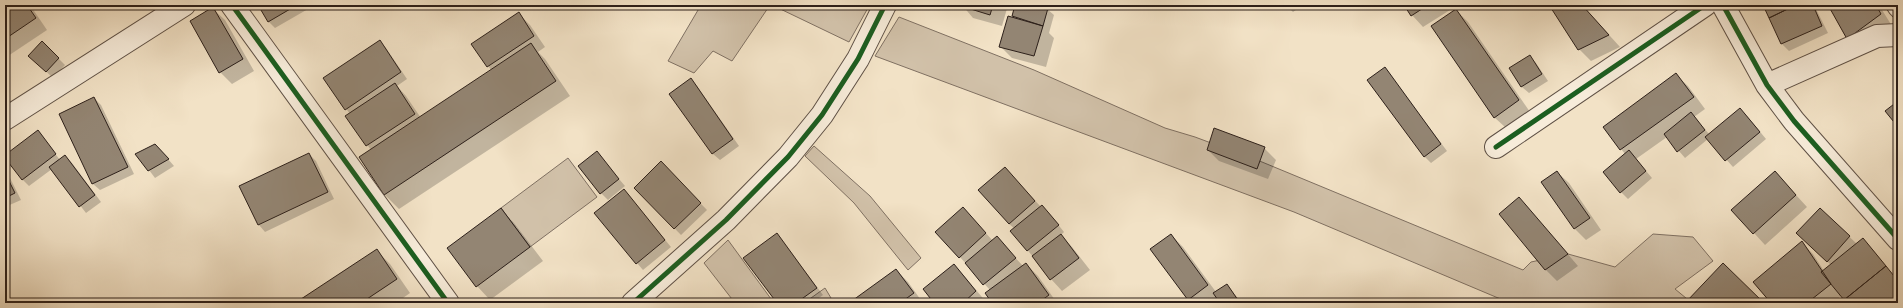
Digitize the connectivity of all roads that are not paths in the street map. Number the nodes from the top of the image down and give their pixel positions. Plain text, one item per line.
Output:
1 (184, 5) edge
2 (232, 5) edge
3 (886, 5) edge
4 (1705, 5) edge
5 (1722, 5) edge
6 (1896, 5) edge
7 (1898, 8) edge
8 (1898, 35) edge
9 (1767, 85) junction
10 (5, 119) edge
11 (1496, 147) dead end
12 (1898, 239) edge
13 (448, 303) edge
14 (633, 303) edge

1 - 10 street
2 - 13 street
3 - 14 street
4 - 11 street
5 - 9 street
6 - 7 lane
8 - 9 street
9 - 12 street

